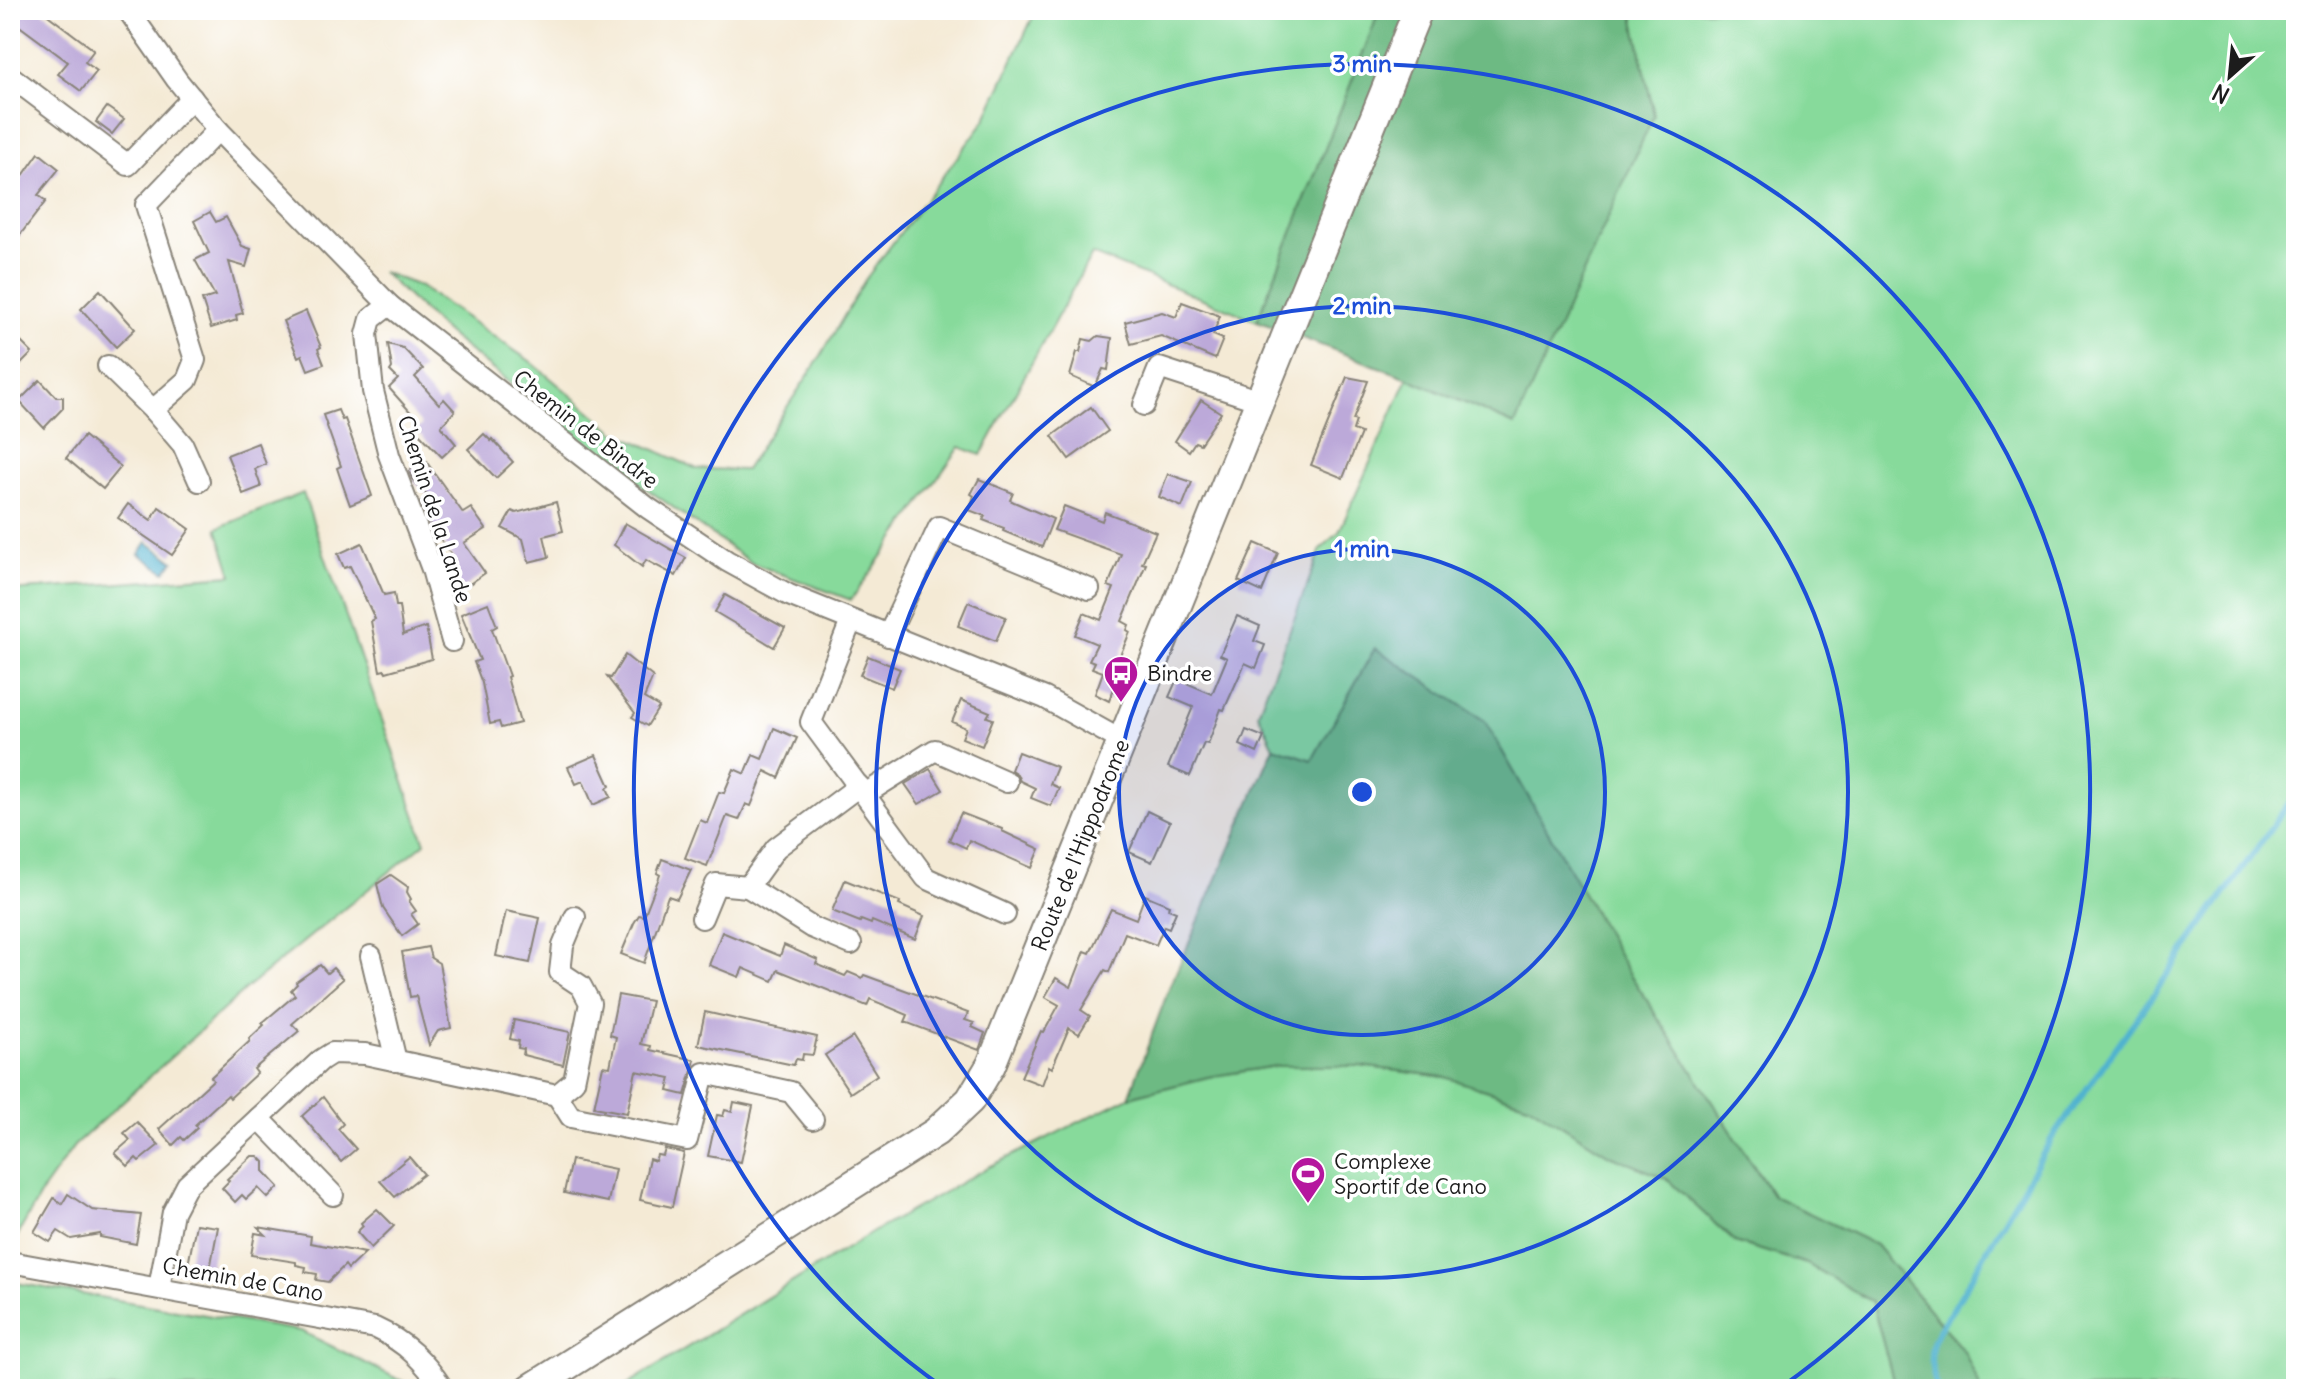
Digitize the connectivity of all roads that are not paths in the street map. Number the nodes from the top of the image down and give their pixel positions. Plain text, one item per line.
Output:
1 (128, 10) edge
2 (1418, 10) edge
3 (10, 76) edge
4 (192, 98) junction
5 (218, 130) junction
6 (389, 305) junction
7 (108, 366) dead end
8 (1260, 401) junction
9 (1144, 405) dead end
10 (153, 410) junction
11 (199, 481) dead end
12 (1089, 589) dead end
13 (851, 621) junction
14 (888, 636) junction
15 (452, 641) dead end
16 (1122, 741) junction
17 (1007, 782) dead end
18 (862, 790) junction
19 (748, 887) junction
20 (1005, 914) dead end
21 (575, 917) dead end
22 (702, 918) dead end
23 (851, 944) dead end
24 (371, 956) dead end
25 (396, 1061) junction
26 (557, 1095) junction
27 (259, 1118) junction
28 (813, 1119) dead end
29 (333, 1195) dead end
30 (10, 1262) edge
31 (159, 1288) junction
32 (443, 1389) edge
33 (530, 1389) edge

1 - 4 street, Chemin de Bindre
2 - 8 main road, Route de l'Hippodrome
3 - 4 street
4 - 5 street, Chemin de Bindre
5 - 6 street, Chemin de Bindre
5 - 10 street
6 - 13 street, Chemin de Bindre
6 - 15 street, Chemin de la Lande
7 - 10 street
8 - 9 street
8 - 16 main road, Route de l'Hippodrome
10 - 11 street
12 - 14 street
13 - 14 street, Chemin de Bindre
13 - 18 street
14 - 16 street, Chemin de Bindre
16 - 33 main road, Route de l'Hippodrome
17 - 18 street
18 - 19 street
18 - 20 street
19 - 22 street
19 - 23 street
21 - 26 street
24 - 25 street
25 - 26 street
25 - 27 street
26 - 28 street
27 - 29 street
27 - 31 street
30 - 31 street, Chemin de Cano
31 - 32 street, Chemin de Cano

